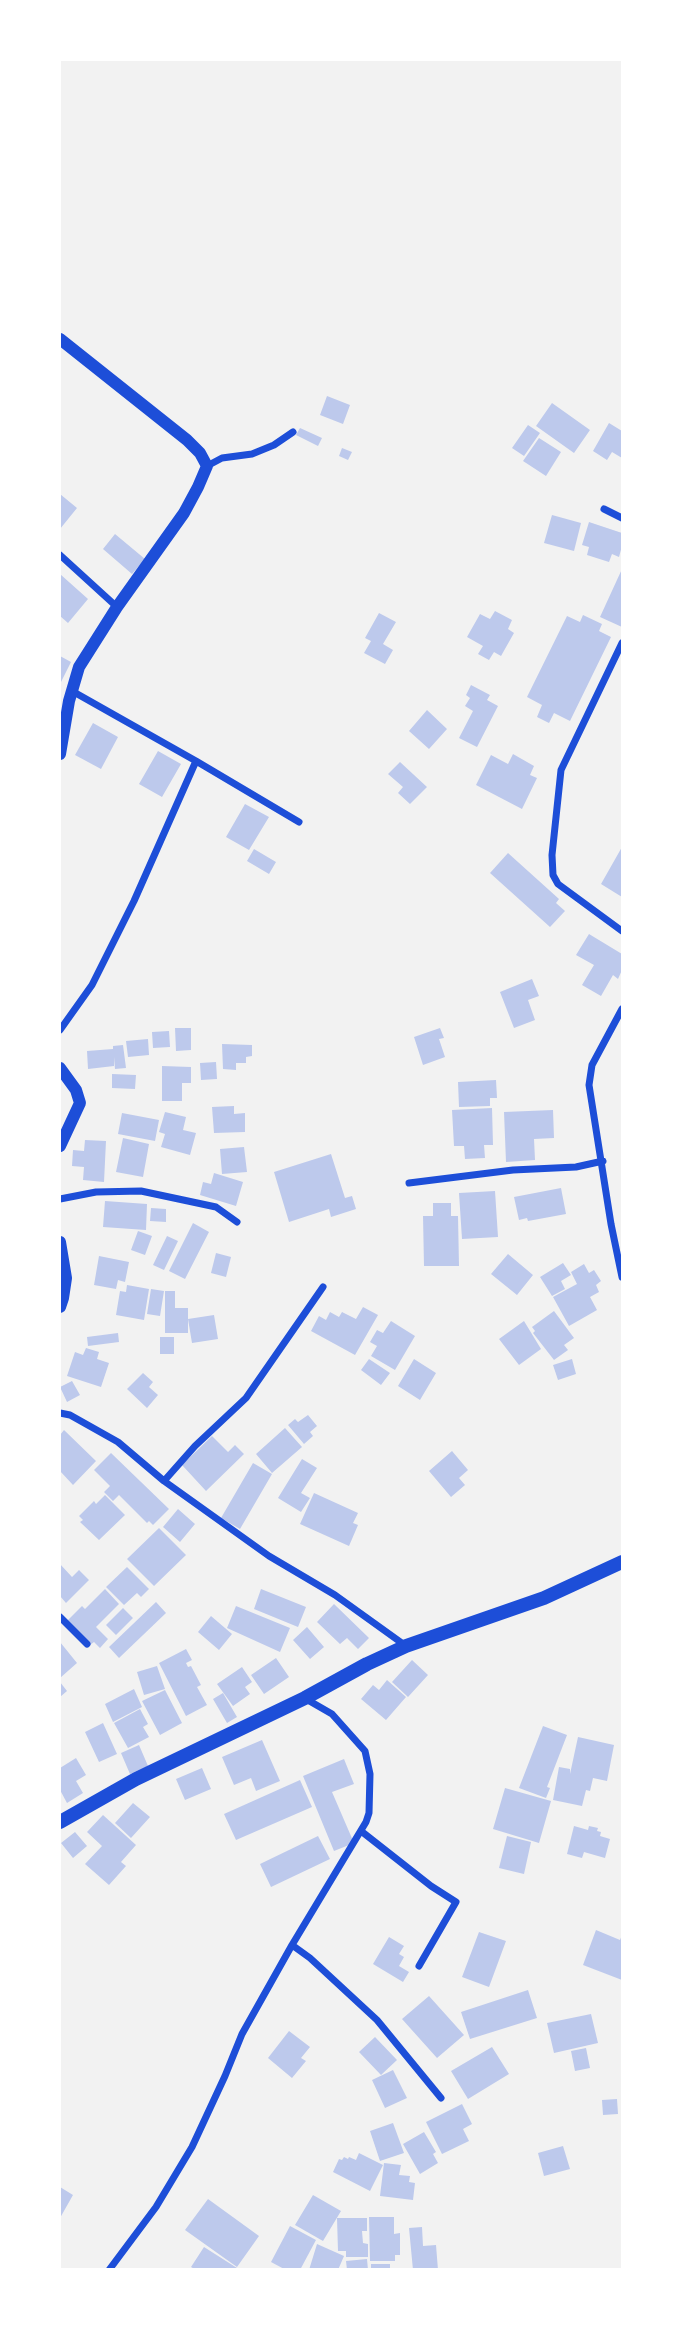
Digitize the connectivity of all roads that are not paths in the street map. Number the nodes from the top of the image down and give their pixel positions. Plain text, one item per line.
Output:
1 (60, 339) edge
2 (293, 432) dead end
3 (207, 466) junction
4 (604, 509) dead end
5 (622, 518) edge
6 (60, 555) edge
7 (117, 607) junction
8 (622, 643) edge
9 (72, 691) junction
10 (60, 754) edge
11 (196, 761) junction
12 (299, 822) dead end
13 (622, 931) edge
14 (622, 1009) edge
15 (60, 1030) edge
16 (60, 1068) edge
17 (60, 1146) edge
18 (603, 1161) junction
19 (409, 1183) dead end
20 (60, 1199) edge
21 (237, 1222) dead end
22 (60, 1242) edge
23 (622, 1278) edge
24 (323, 1287) dead end
25 (60, 1307) edge
26 (60, 1413) edge
27 (164, 1481) junction
28 (622, 1562) edge
29 (60, 1617) edge
30 (86, 1644) dead end
31 (406, 1646) junction
32 (305, 1698) junction
33 (60, 1822) edge
34 (361, 1831) junction
35 (292, 1945) junction
36 (419, 1966) dead end
37 (441, 2098) dead end
38 (109, 2270) edge

1 - 3 street
2 - 3 street
3 - 7 street
4 - 5 street
6 - 7 street
7 - 9 street
8 - 13 street
9 - 10 street
9 - 11 street
11 - 12 street
11 - 15 street
14 - 18 street
16 - 17 street
18 - 19 street
18 - 23 street
20 - 21 street
22 - 25 street
24 - 27 street
26 - 27 street
27 - 31 street
28 - 31 main road
29 - 30 street
31 - 32 main road
32 - 33 main road
32 - 34 street
34 - 35 street
34 - 36 street
35 - 37 street
35 - 38 street

